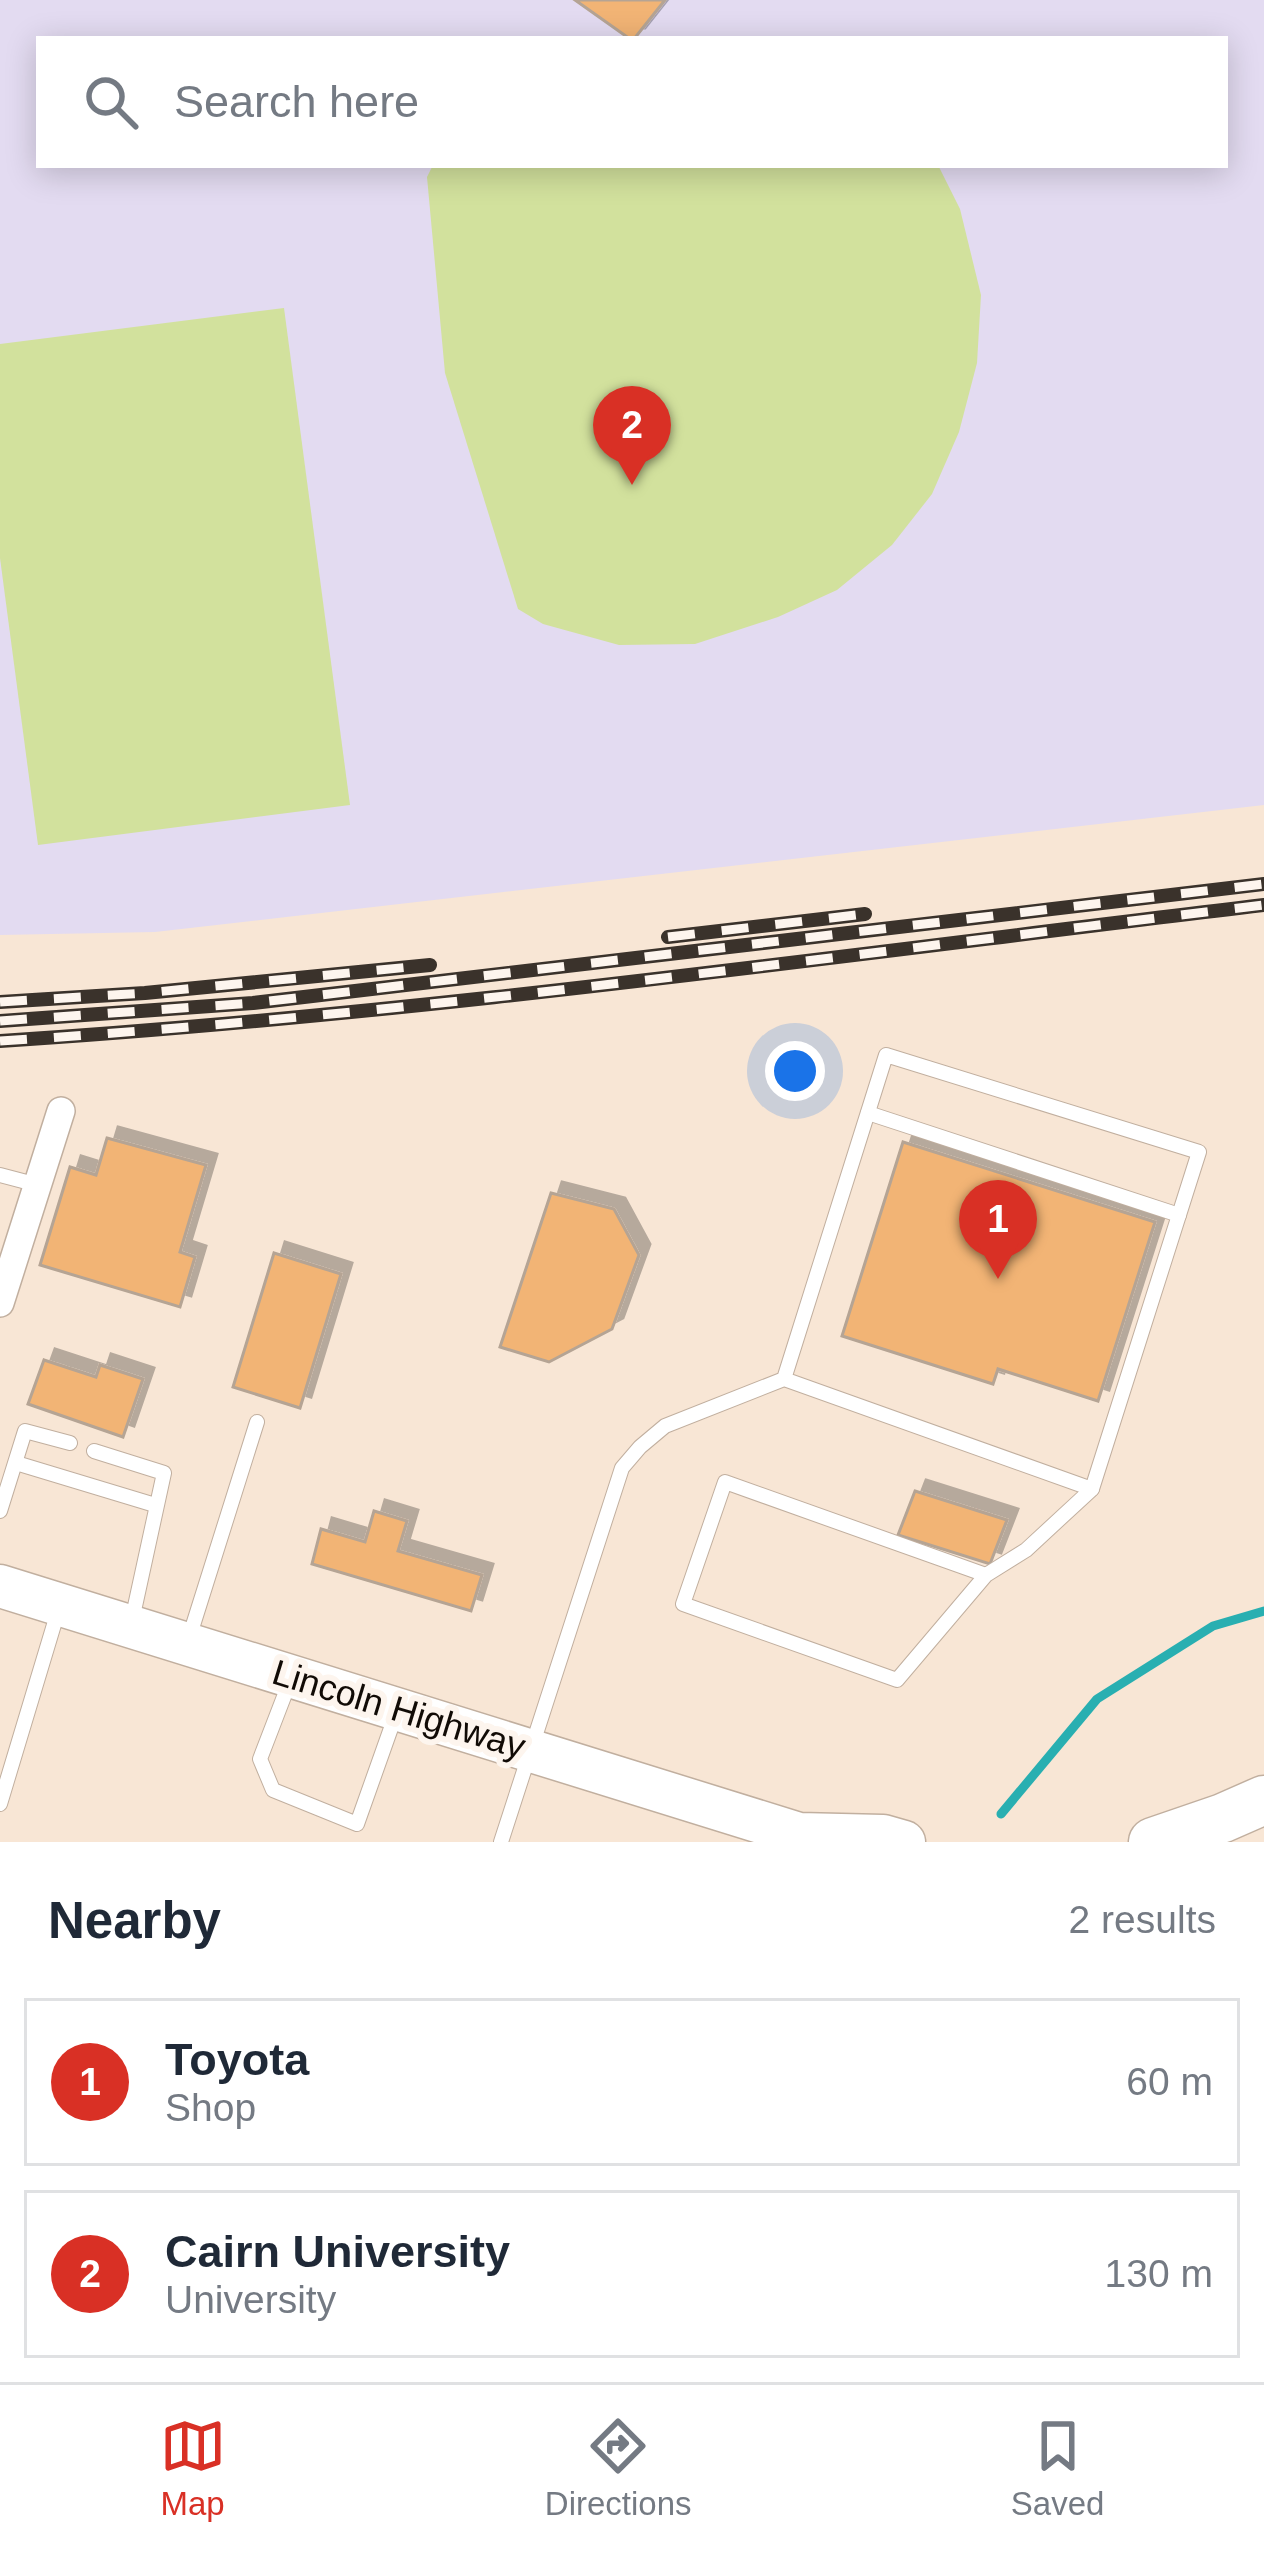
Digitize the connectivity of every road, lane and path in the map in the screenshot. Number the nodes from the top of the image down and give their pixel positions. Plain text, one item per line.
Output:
1 (61, 1112) dead end
2 (868, 1114) junction
3 (0, 1175) edge
4 (38, 1185) junction
5 (1179, 1215) junction
6 (3, 1285) edge
7 (784, 1379) junction
8 (257, 1422) dead end
9 (70, 1443) dead end
10 (94, 1451) dead end
11 (16, 1463) junction
12 (1093, 1489) junction
13 (155, 1504) junction
14 (0, 1511) edge
15 (986, 1575) junction
16 (0, 1586) edge
17 (60, 1603) junction
18 (131, 1624) junction
19 (188, 1643) junction
20 (292, 1676) junction
21 (398, 1709) junction
22 (531, 1750) junction
23 (1264, 1800) edge
24 (0, 1804) edge
25 (804, 1838) edge
26 (501, 1842) edge
27 (904, 1842) edge
28 (1153, 1842) edge

1 - 4 street
2 - 5 lane
2 - 5 lane
2 - 7 lane
3 - 4 lane
4 - 6 street
5 - 12 lane
7 - 12 lane
7 - 22 lane
8 - 19 lane
9 - 11 lane
10 - 13 lane
11 - 13 lane
11 - 14 lane
12 - 15 lane
13 - 18 lane
15 - 15 lane
16 - 17 main road, Lincoln Highway
17 - 18 main road, Lincoln Highway
17 - 24 lane
18 - 19 main road, Lincoln Highway
19 - 20 main road, Lincoln Highway
20 - 21 main road, Lincoln Highway
20 - 21 lane
21 - 22 main road, Lincoln Highway
22 - 25 main road, Lincoln Highway
22 - 26 lane
23 - 28 highway
25 - 27 main road, Lincoln Highway

